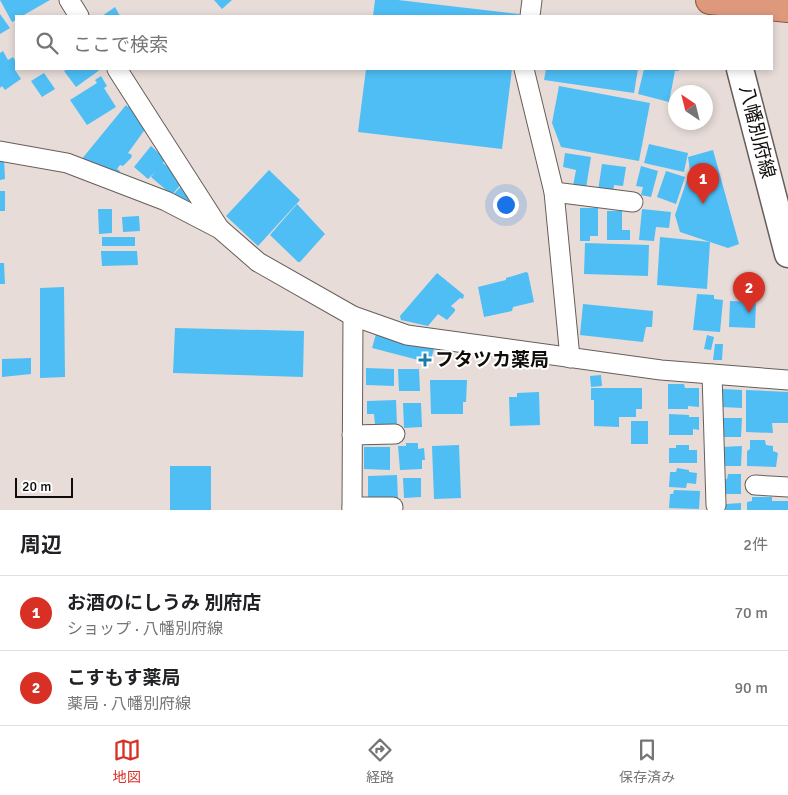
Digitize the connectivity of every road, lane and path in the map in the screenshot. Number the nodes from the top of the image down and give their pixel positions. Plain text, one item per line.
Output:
1 (69, 0) edge
2 (532, 0) edge
3 (721, 4) edge
4 (788, 8) edge
5 (78, 15) edge
6 (530, 15) edge
7 (118, 70) edge
8 (524, 70) edge
9 (740, 70) edge
10 (0, 151) edge
11 (554, 192) junction
12 (633, 202) dead end
13 (220, 229) junction
14 (788, 254) edge
15 (353, 316) junction
16 (570, 358) junction
17 (712, 374) junction
18 (788, 380) edge
19 (395, 434) dead end
20 (352, 435) junction
21 (755, 485) dead end
22 (788, 487) edge
23 (716, 505) dead end
24 (394, 507) dead end
25 (352, 508) edge

1 - 5 street
2 - 6 street
3 - 4 highway
7 - 13 street
8 - 11 street
9 - 14 main road, 八幡別府線
10 - 13 street
11 - 12 street
11 - 16 street
13 - 15 street
15 - 16 street
15 - 20 street
16 - 17 street
17 - 18 street
17 - 23 street
19 - 20 street
20 - 25 street
21 - 22 street
24 - 25 street

